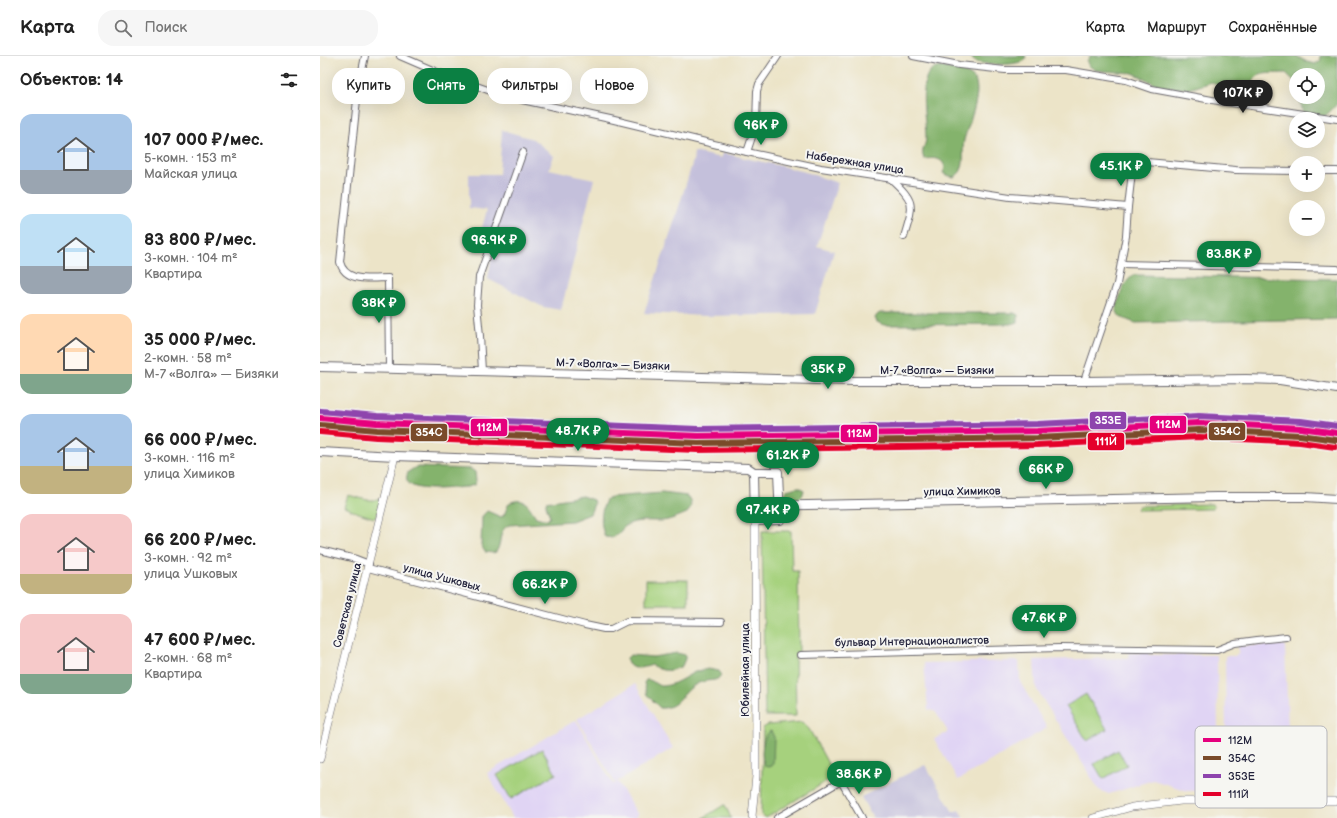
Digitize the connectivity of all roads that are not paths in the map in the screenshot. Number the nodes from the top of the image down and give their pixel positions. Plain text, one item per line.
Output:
1 (365, 56) edge
2 (400, 56) edge
3 (778, 56) edge
4 (913, 56) edge
5 (1337, 119) edge
6 (523, 152) dead end
7 (747, 152) junction
8 (1289, 171) edge
9 (1325, 171) edge
10 (1337, 171) edge
11 (890, 178) junction
12 (1128, 207) junction
13 (904, 237) dead end
14 (1121, 264) junction
15 (1337, 269) edge
16 (320, 367) edge
17 (388, 369) junction
18 (482, 372) junction
19 (1084, 381) junction
20 (1337, 389) edge
21 (320, 452) edge
22 (395, 456) junction
23 (754, 472) junction
24 (1337, 499) edge
25 (755, 506) junction
26 (779, 506) junction
27 (755, 521) junction
28 (320, 550) edge
29 (368, 566) junction
30 (721, 622) dead end
31 (1286, 638) dead end
32 (801, 655) dead end
33 (320, 759) edge
34 (1195, 801) edge
35 (751, 817) edge
36 (777, 818) edge
37 (862, 818) edge
38 (1093, 818) edge

1 - 17 street
2 - 7 street, Набережная улица
3 - 7 street
4 - 5 street
6 - 18 street
7 - 11 street, Набережная улица
8 - 12 street
9 - 10 street
11 - 12 street, Набережная улица
11 - 13 street
12 - 14 street
14 - 15 street
14 - 19 street
16 - 17 main road, М-7 «Волга» — Бизяки
17 - 18 main road, М-7 «Волга» — Бизяки
18 - 19 main road, М-7 «Волга» — Бизяки
19 - 20 main road, М-7 «Волга» — Бизяки
21 - 22 main road
22 - 23 main road
22 - 29 street, Советская улица
23 - 25 main road
23 - 26 main road
24 - 26 main road, улица Химиков
25 - 26 main road, улица Химиков
25 - 27 main road
26 - 27 main road
27 - 35 street, Юбилейная улица
28 - 29 street, улица Ушковых
29 - 30 street, улица Ушковых
29 - 33 street, Советская улица
31 - 32 street, бульвар Интернационалистов
34 - 38 street
36 - 37 street

